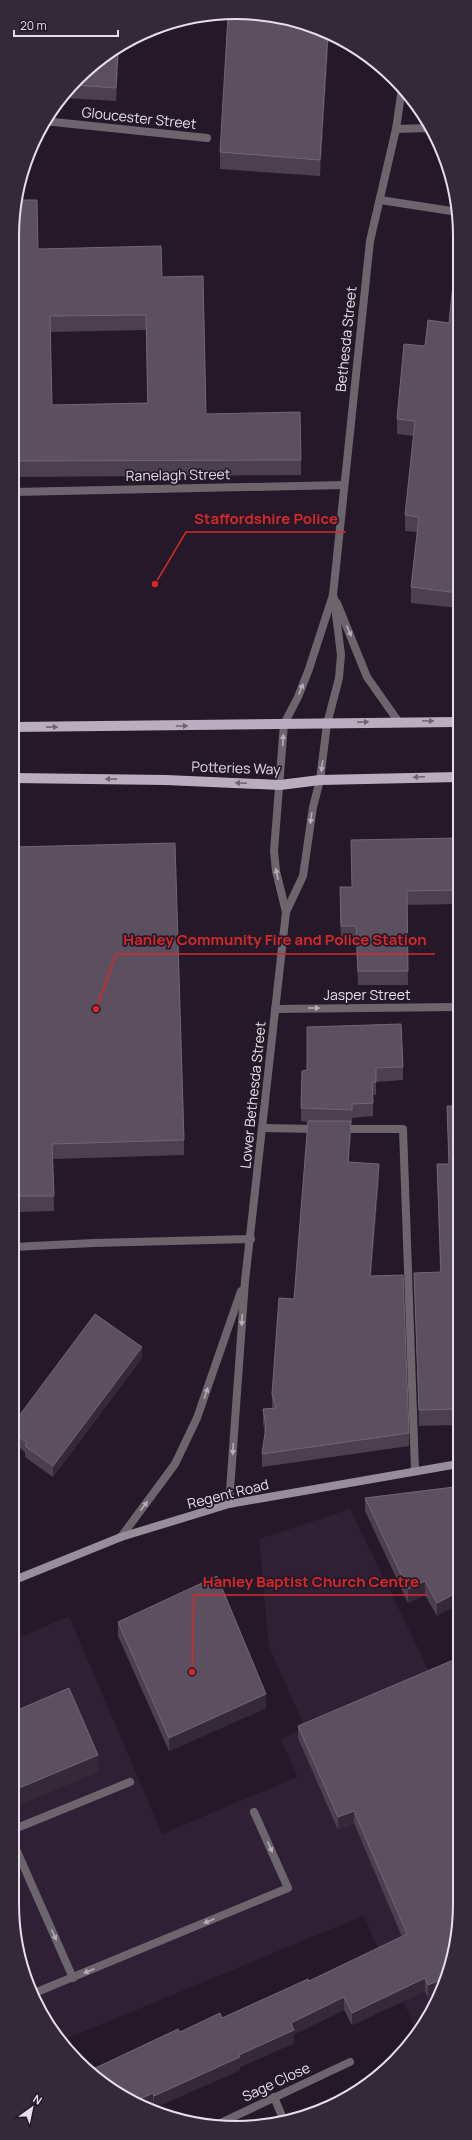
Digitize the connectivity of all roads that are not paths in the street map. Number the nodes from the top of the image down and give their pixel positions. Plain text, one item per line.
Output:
1 (401, 95) edge
2 (51, 122) edge
3 (424, 128) edge
4 (396, 129) junction
5 (207, 138) dead end
6 (380, 200) junction
7 (451, 211) edge
8 (344, 485) junction
9 (19, 492) edge
10 (333, 595) junction
11 (398, 721) junction
12 (453, 722) edge
13 (284, 724) junction
14 (327, 724) junction
15 (19, 727) edge
16 (453, 777) edge
17 (19, 778) edge
18 (320, 780) junction
19 (280, 785) junction
20 (286, 912) junction
21 (453, 1007) edge
22 (275, 1009) junction
23 (263, 1128) junction
24 (251, 1239) junction
25 (19, 1247) edge
26 (245, 1281) junction
27 (453, 1465) edge
28 (415, 1470) junction
29 (229, 1504) junction
30 (121, 1537) junction
31 (19, 1578) edge
32 (130, 1782) dead end
33 (254, 1812) dead end
34 (19, 1827) edge
35 (19, 1856) edge
36 (73, 1978) junction
37 (38, 1992) edge
38 (350, 2062) dead end
39 (274, 2097) junction
40 (282, 2116) edge
41 (224, 2121) edge

1 - 4 street, Bethesda Street
2 - 5 street, Gloucester Street
3 - 4 street
4 - 6 street, Bethesda Street
6 - 7 street
6 - 8 street, Bethesda Street
8 - 9 street, Ranelagh Street
8 - 10 street, Bethesda Street
10 -> 11 street, Bethesda Street
13 -> 10 street, Bethesda Street
10 - 14 street, Bethesda Street
11 -> 12 main road
14 -> 11 main road
13 - 14 main road
15 -> 13 main road
19 -> 13 street, Lower Bethesda Street
14 -> 18 street, Bethesda Street
16 -> 18 main road, Potteries Way
19 -> 17 main road, Potteries Way
18 - 19 main road, Potteries Way
18 -> 20 street, Lower Bethesda Street
20 -> 19 street, Lower Bethesda Street
20 - 22 street, Lower Bethesda Street
22 -> 21 street, Jasper Street
22 - 23 street, Lower Bethesda Street
23 - 24 street, Lower Bethesda Street
23 - 28 street
24 - 25 street
24 - 26 street, Lower Bethesda Street
26 -> 29 street, Lower Bethesda Street
30 -> 26 street, Lower Bethesda Street
27 - 28 street, Regent Road
28 - 29 street, Regent Road
29 - 30 street, Regent Road
30 - 31 street, Regent Road
32 - 34 street
33 -> 36 street
35 -> 36 street
36 - 37 street
38 - 39 street, Sage Close
39 - 40 street
39 - 41 street, Sage Close

